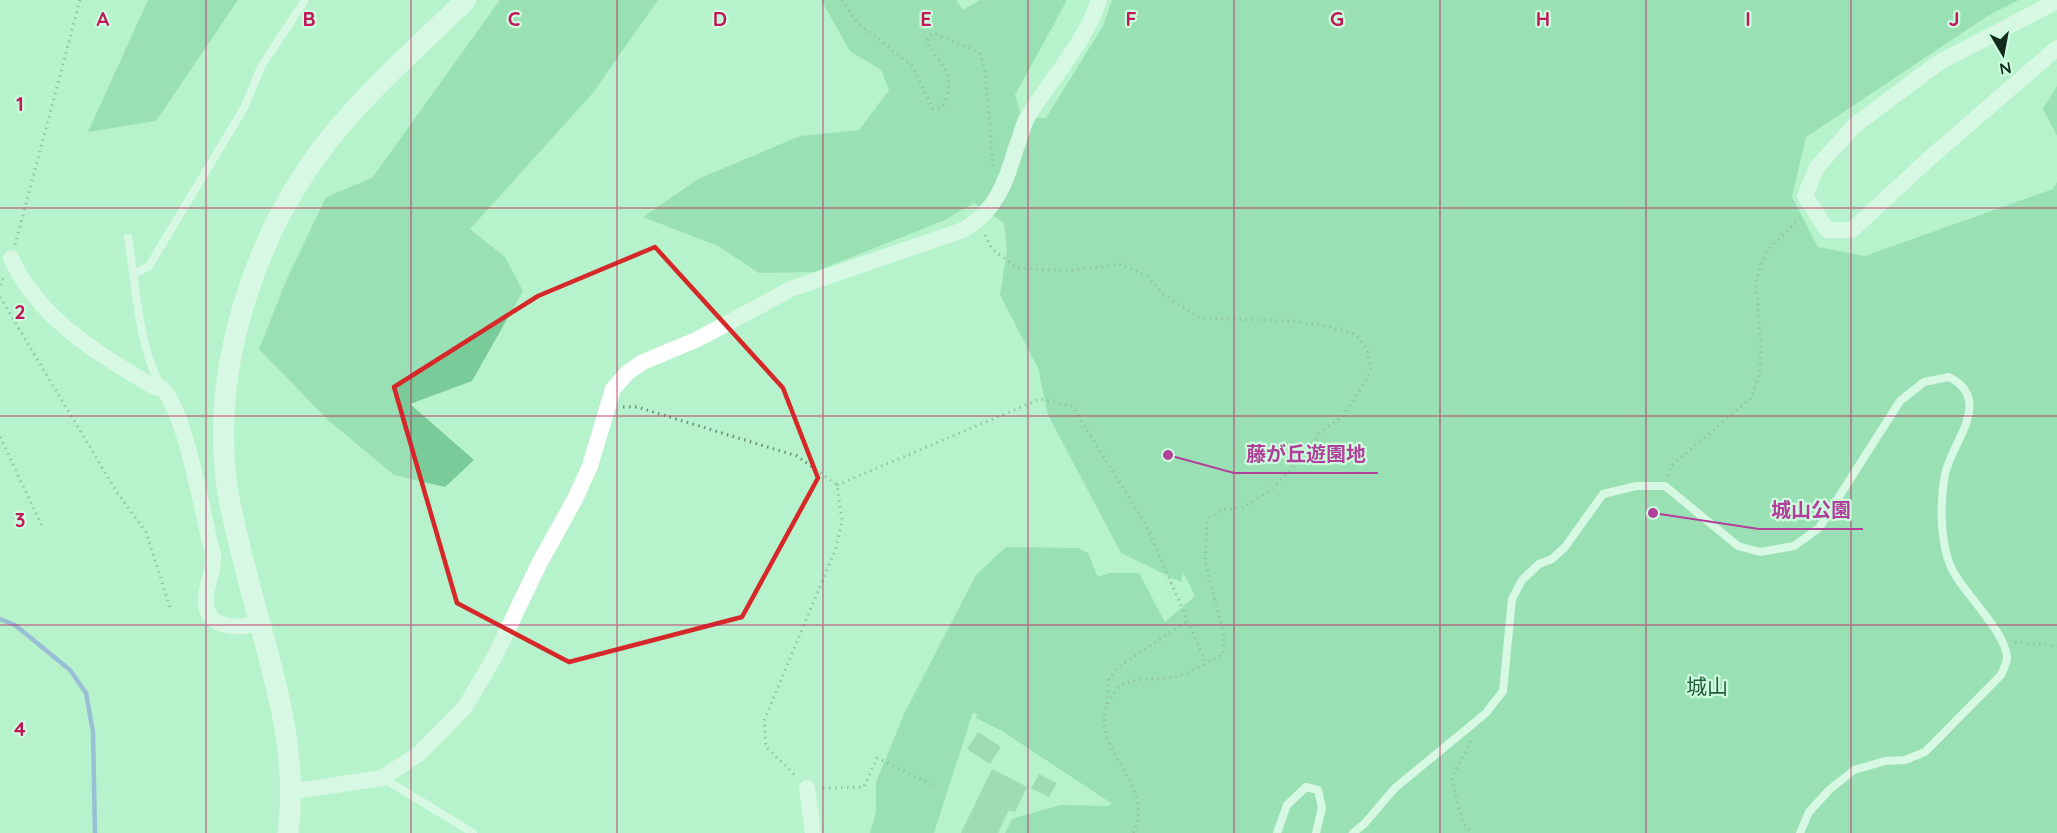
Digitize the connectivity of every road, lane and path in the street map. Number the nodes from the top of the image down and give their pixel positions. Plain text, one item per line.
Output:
1 (80, 0) edge
2 (304, 0) edge
3 (466, 0) edge
4 (842, 0) edge
5 (1099, 0) edge
6 (2057, 1) edge
7 (2057, 48) edge
8 (993, 167) dead end
9 (1800, 218) dead end
10 (981, 220) junction
11 (128, 238) dead end
12 (11, 258) joint
13 (135, 274) junction
14 (0, 297) edge
15 (162, 388) junction
16 (609, 406) junction
17 (0, 437) edge
18 (837, 485) junction
19 (1665, 486) junction
20 (42, 526) dead end
21 (170, 607) dead end
22 (1187, 621) junction
23 (259, 623) junction
24 (2004, 643) junction
25 (2057, 646) edge
26 (1207, 663) junction
27 (1107, 706) junction
28 (1486, 713) junction
29 (382, 778) junction
30 (935, 786) dead end
31 (807, 788) junction
32 (289, 792) junction
33 (288, 833) edge
34 (473, 833) edge
35 (813, 833) edge
36 (1133, 833) edge
37 (1277, 833) edge
38 (1316, 833) edge
39 (1353, 833) edge
40 (1473, 833) edge
41 (1800, 833) edge

1 - 12 path
2 - 13 lane
3 - 23 street
4 - 8 path
5 - 10 street
6 - 7 street
9 - 19 path
10 - 16 street
10 - 26 path
11 - 13 lane
12 - 15 street
13 - 15 lane
14 - 21 path
15 - 23 street
16 - 18 path
16 - 29 street
17 - 20 path
18 - 22 path
18 - 31 path
19 - 24 lane
19 - 28 lane
22 - 26 path
22 - 27 path
23 - 32 street
24 - 25 path
24 - 41 lane
26 - 27 path
27 - 36 path
28 - 39 lane
28 - 40 path
29 - 32 street
29 - 34 lane
30 - 31 path
31 - 35 street
32 - 33 street
37 - 38 lane

